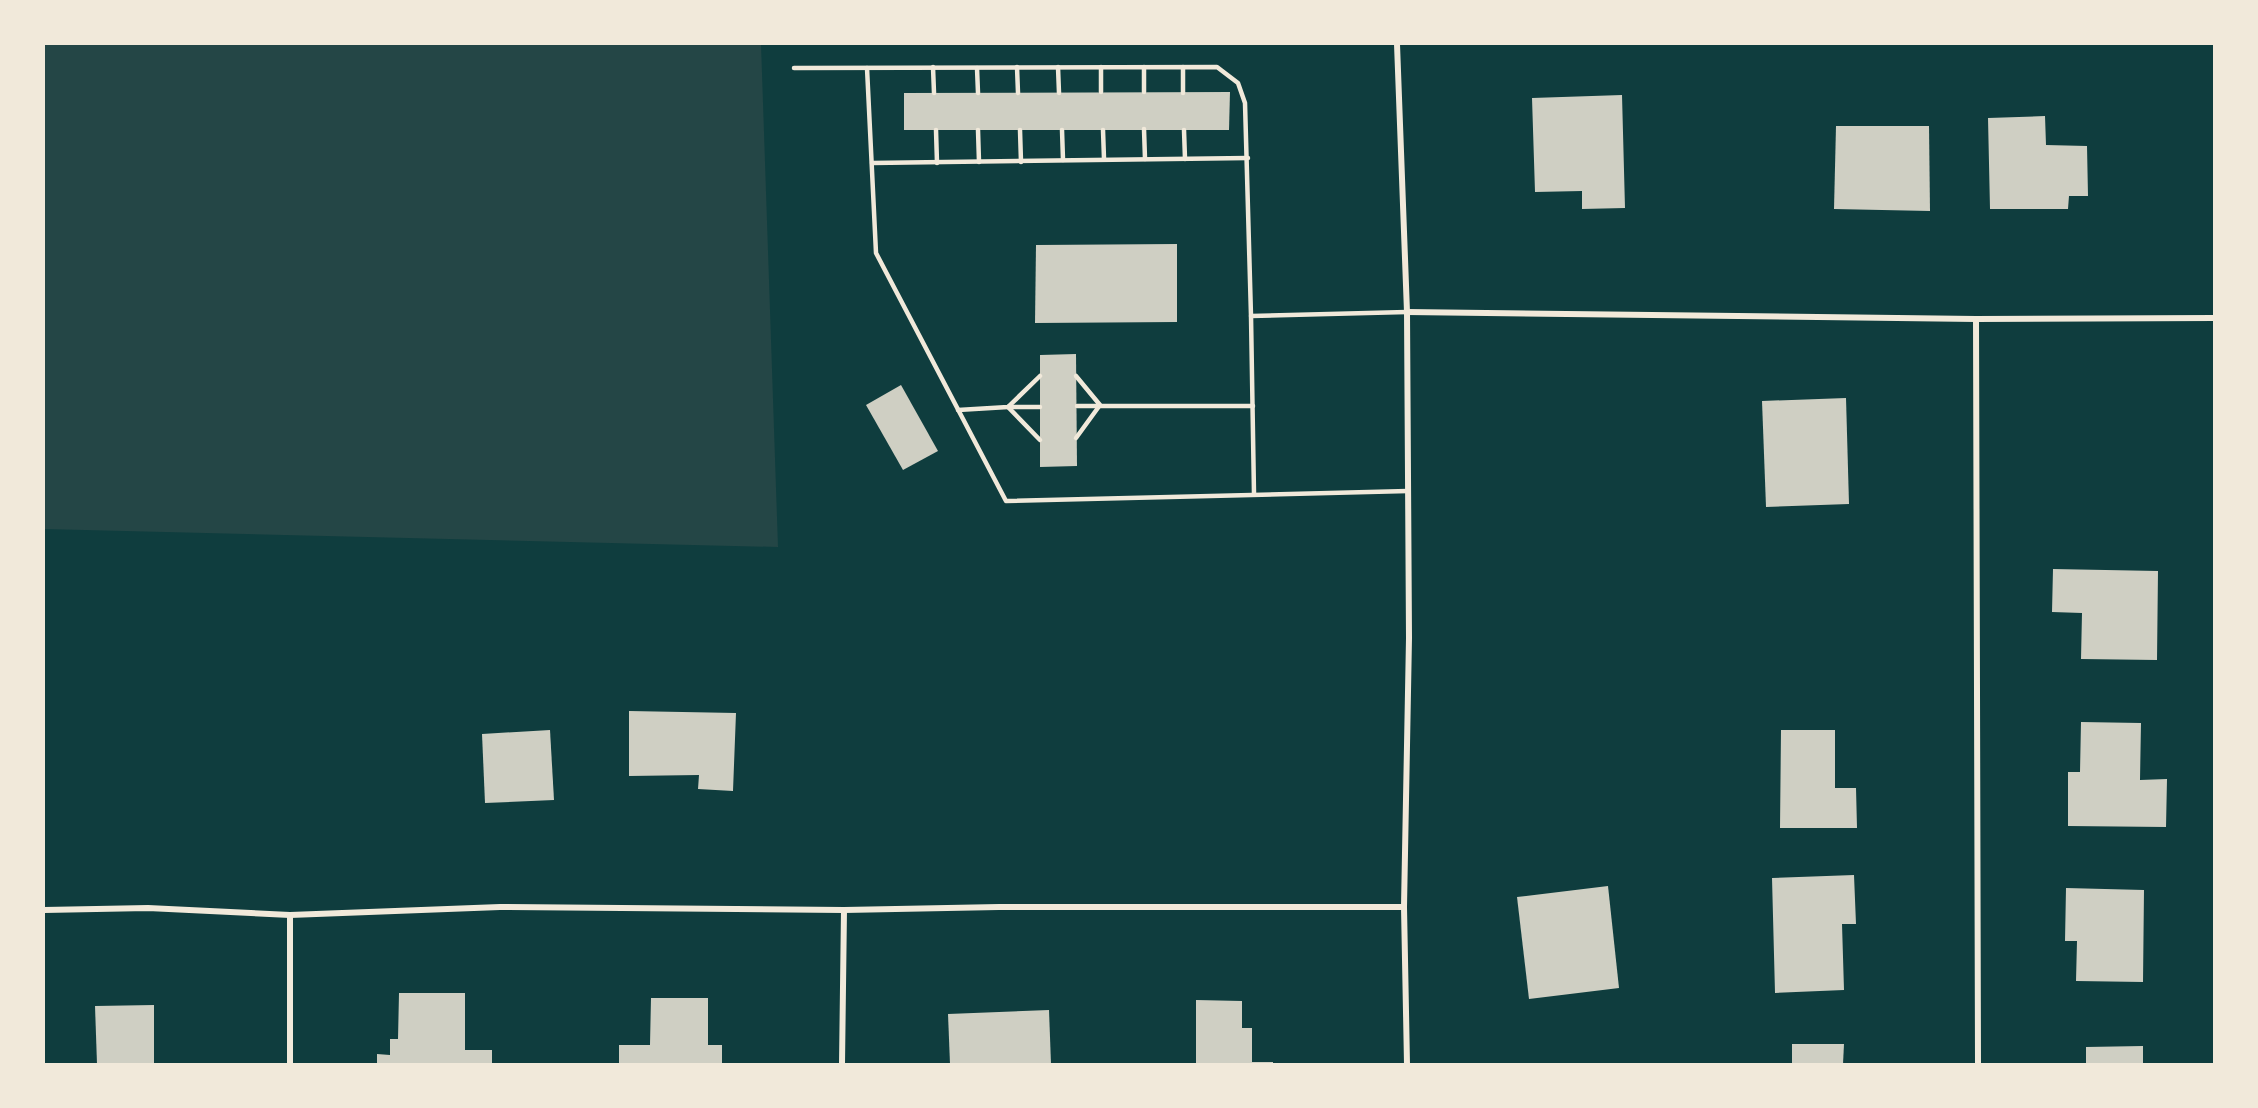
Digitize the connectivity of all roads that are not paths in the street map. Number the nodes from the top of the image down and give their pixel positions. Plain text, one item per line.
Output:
1 (1397, 44) edge
2 (933, 67) junction
3 (1017, 67) junction
4 (1058, 67) junction
5 (1101, 67) junction
6 (1144, 67) junction
7 (1183, 67) junction
8 (794, 68) dead end
9 (867, 68) junction
10 (977, 68) junction
11 (1101, 92) dead end
12 (934, 93) dead end
13 (978, 93) dead end
14 (1018, 93) dead end
15 (1059, 93) dead end
16 (1144, 93) dead end
17 (1183, 93) dead end
18 (1144, 129) dead end
19 (936, 130) dead end
20 (978, 130) dead end
21 (1020, 130) dead end
22 (1062, 130) dead end
23 (1103, 130) dead end
24 (1184, 130) dead end
25 (1248, 158) junction
26 (1104, 159) junction
27 (1145, 159) junction
28 (1185, 159) junction
29 (1063, 160) junction
30 (979, 162) junction
31 (1021, 162) junction
32 (872, 163) junction
33 (937, 163) junction
34 (1407, 312) junction
35 (1251, 316) junction
36 (2214, 318) edge
37 (1976, 320) junction
38 (1040, 376) dead end
39 (1076, 376) dead end
40 (1100, 405) junction
41 (1077, 406) dead end
42 (1253, 406) junction
43 (1008, 407) junction
44 (1040, 407) dead end
45 (958, 411) junction
46 (1076, 438) dead end
47 (1040, 440) dead end
48 (1408, 491) junction
49 (1254, 494) junction
50 (1404, 907) junction
51 (44, 910) edge
52 (844, 910) junction
53 (290, 915) junction
54 (290, 1065) edge
55 (842, 1065) edge
56 (1407, 1065) edge
57 (1977, 1065) edge

1 - 34 street
2 - 9 lane
2 - 10 lane
2 - 12 lane
3 - 4 lane
3 - 10 lane
3 - 14 lane
4 - 5 lane
4 - 15 lane
5 - 6 lane
5 - 11 lane
6 - 7 lane
6 - 16 lane
7 - 17 lane
7 - 25 lane
8 - 9 lane
9 - 32 lane
10 - 13 lane
18 - 27 lane
19 - 33 lane
20 - 30 lane
21 - 31 lane
22 - 29 lane
23 - 26 lane
24 - 28 lane
25 - 28 lane
25 - 35 lane
26 - 27 lane
26 - 29 lane
27 - 28 lane
29 - 31 lane
30 - 31 lane
30 - 33 lane
32 - 33 lane
32 - 45 lane
34 - 35 lane
34 - 37 street
34 - 48 street
35 - 42 lane
36 - 37 street
37 - 57 street
38 - 43 lane
39 - 40 lane
40 - 41 lane
40 - 42 lane
40 - 46 lane
42 - 49 lane
43 - 44 lane
43 - 45 lane
43 - 47 lane
45 - 49 lane
48 - 49 lane
48 - 50 street
50 - 52 street
50 - 56 street
51 - 53 street
52 - 53 street
52 - 55 street
53 - 54 street

